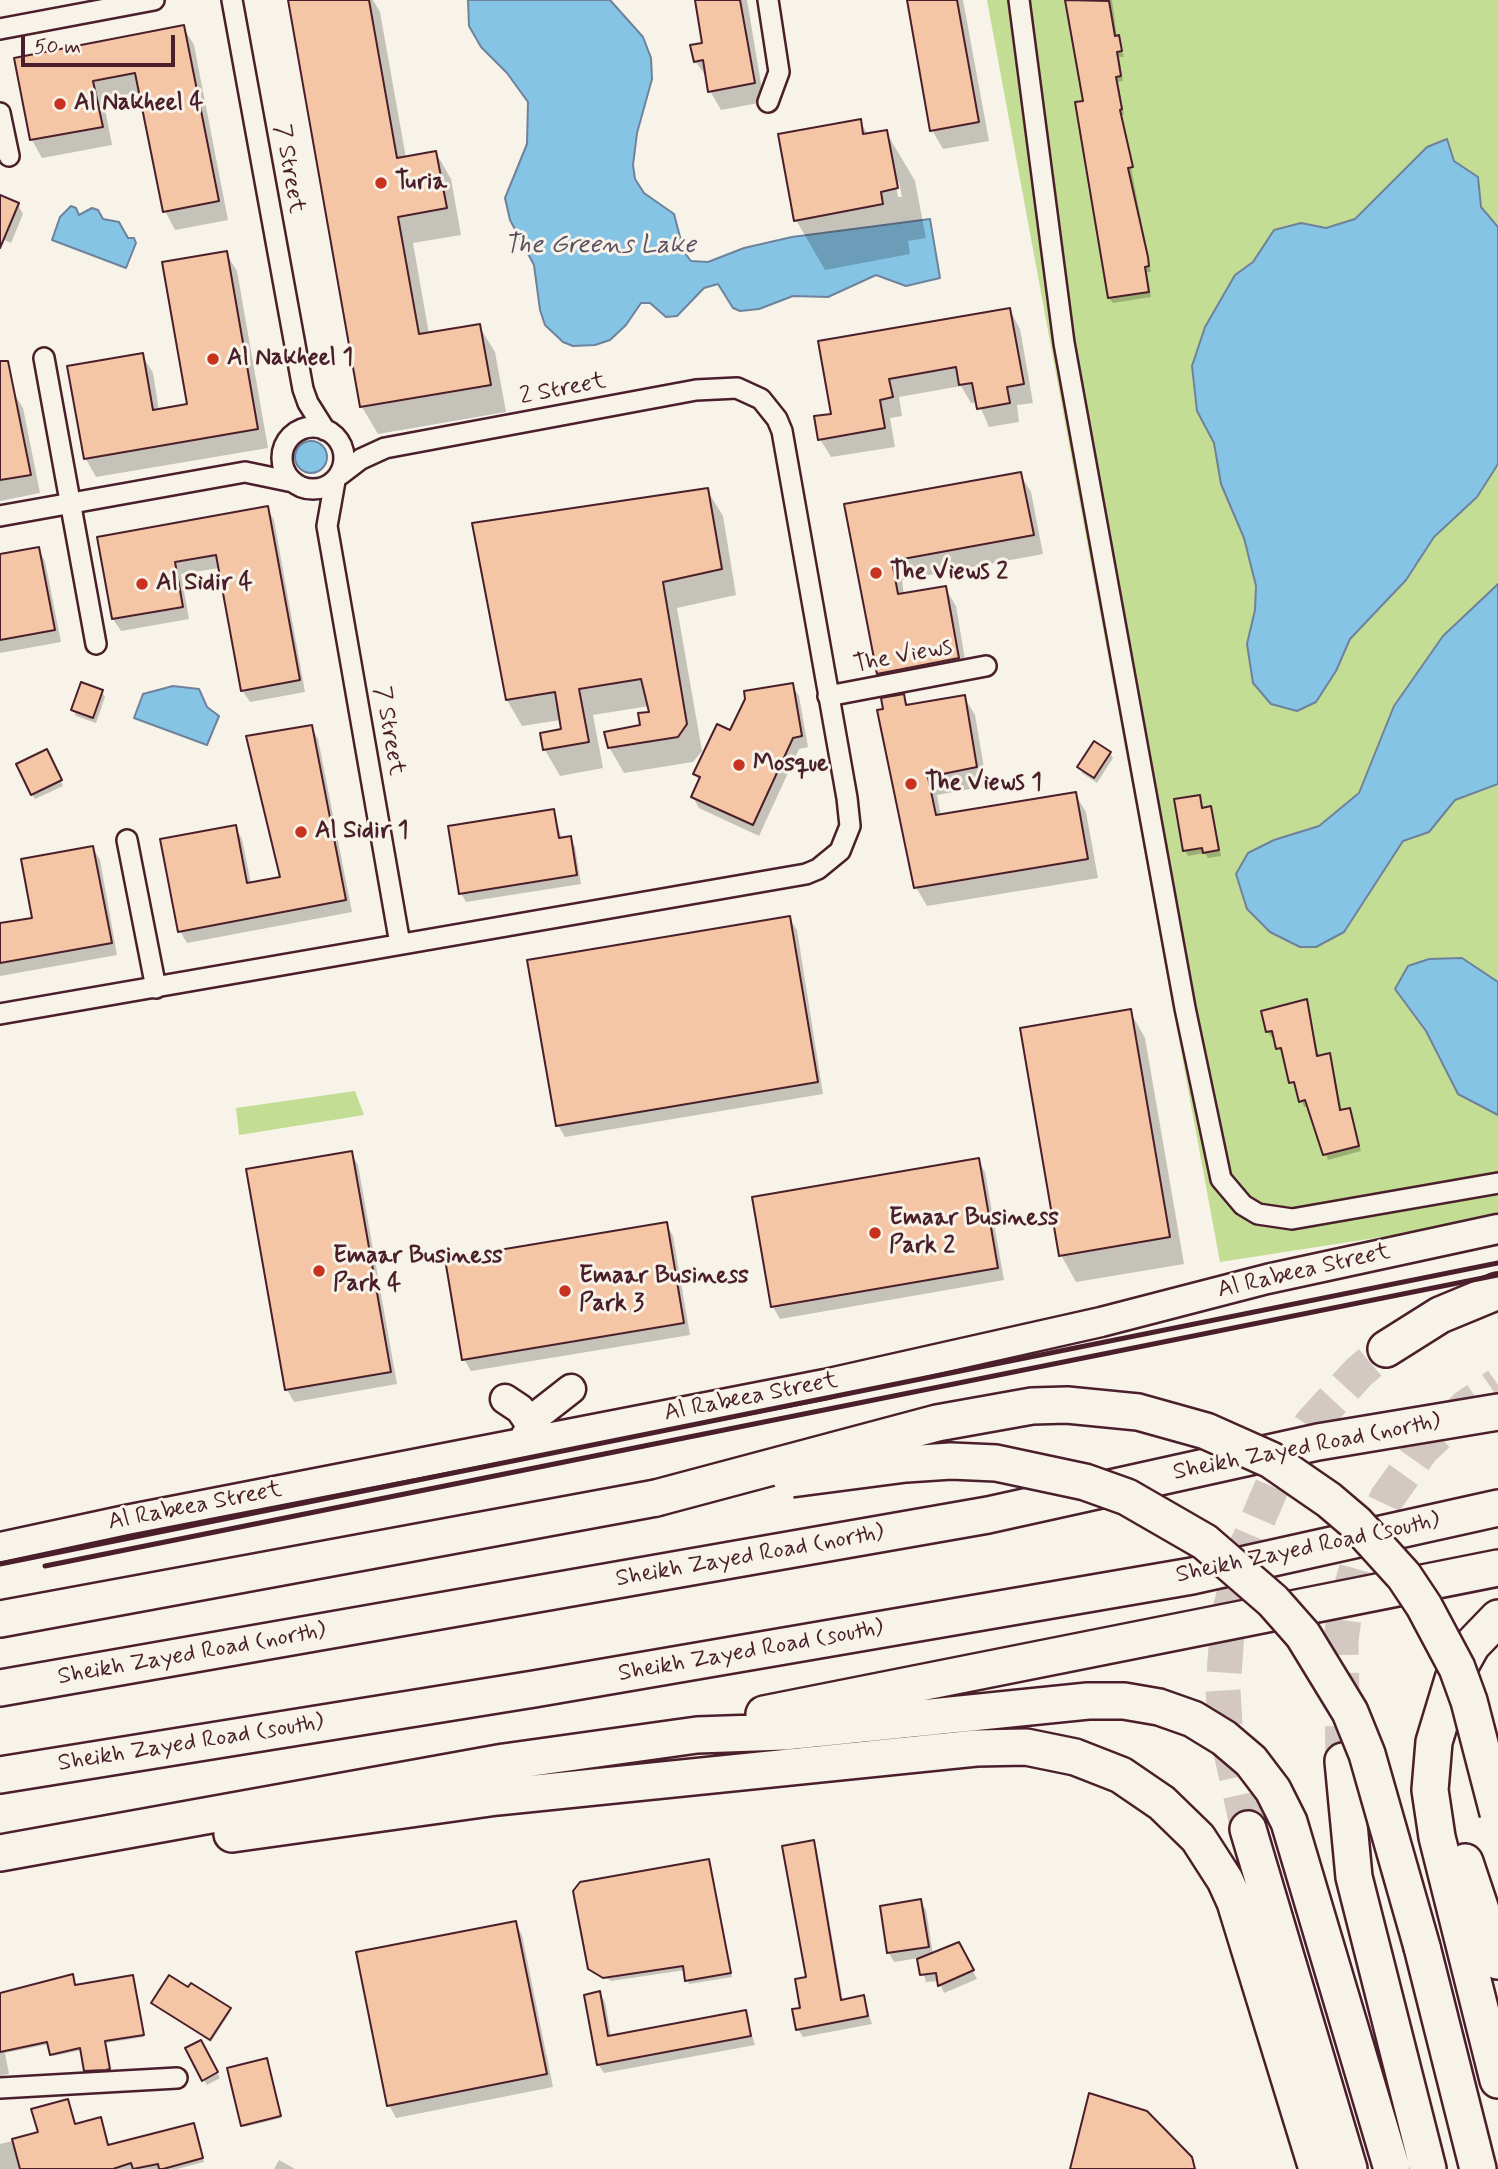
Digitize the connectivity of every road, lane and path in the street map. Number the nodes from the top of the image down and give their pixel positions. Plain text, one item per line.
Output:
1 (154, 0) edge
2 (232, 0) edge
3 (768, 0) edge
4 (1019, 0) edge
5 (0, 29) edge
6 (768, 102) dead end
7 (0, 113) edge
8 (9, 156) dead end
9 (44, 358) dead end
10 (303, 389) junction
11 (330, 432) junction
12 (288, 439) junction
13 (386, 448) junction
14 (245, 472) junction
15 (337, 478) junction
16 (298, 485) junction
17 (71, 503) junction
18 (0, 516) edge
19 (327, 526) junction
20 (96, 644) dead end
21 (986, 666) dead end
22 (828, 696) junction
23 (127, 840) dead end
24 (400, 944) junction
25 (156, 988) junction
26 (0, 1014) edge
27 (1498, 1183) edge
28 (1498, 1228) edge
29 (1498, 1292) edge
30 (1386, 1349) tunnel mouth
31 (570, 1389) dead end
32 (505, 1399) dead end
33 (1498, 1412) edge
34 (526, 1435) junction
35 (656, 1498) junction
36 (1498, 1508) edge
37 (0, 1547) edge
38 (1498, 1568) edge
39 (1498, 1618) edge
40 (0, 1619) edge
41 (0, 1688) edge
42 (1440, 1718) junction
43 (697, 1735) junction
44 (1343, 1761) tunnel mouth
45 (0, 1776) edge
46 (1498, 1813) edge
47 (1248, 1829) tunnel mouth
48 (10, 1852) edge
49 (1498, 1961) edge
50 (177, 2078) dead end
51 (1498, 2080) edge
52 (0, 2088) edge
53 (1317, 2169) edge
54 (1349, 2169) edge
55 (1392, 2169) edge
56 (1427, 2169) edge
57 (1478, 2169) edge

1 - 5 street
2 - 10 street, 7 Street
3 - 6 street
4 - 27 street
7 - 8 street
9 - 17 street
10 - 11 street, 7 Street
10 - 12 street, 7 Street
11 - 12 street
11 - 13 street, 2 Street
11 - 15 street
12 - 14 street
12 - 16 street
13 - 15 street, 2 Street
13 - 22 street, 2 Street
14 - 16 street
14 - 17 street
15 - 16 street
15 - 19 street, 7 Street
16 - 19 street, 7 Street
17 - 18 street
17 - 20 street
19 - 24 street, 7 Street
21 - 22 street, The Views
22 - 24 street
23 - 25 street
24 - 25 street
25 - 26 street
28 - 34 main road, Al Rabeea Street
29 - 30 highway
31 - 34 main road
32 - 34 main road
33 - 41 highway, Sheikh Zayed Road (north)
34 - 37 main road, Al Rabeea Street
35 - 40 highway
35 - 46 highway, bridge
35 - 57 highway, bridge
36 - 45 highway, Sheikh Zayed Road (south)
38 - 43 highway
39 - 42 highway
42 - 49 highway
42 - 51 highway
43 - 48 highway
43 - 55 highway
44 - 56 highway
47 - 54 highway
48 - 53 highway
50 - 52 street

